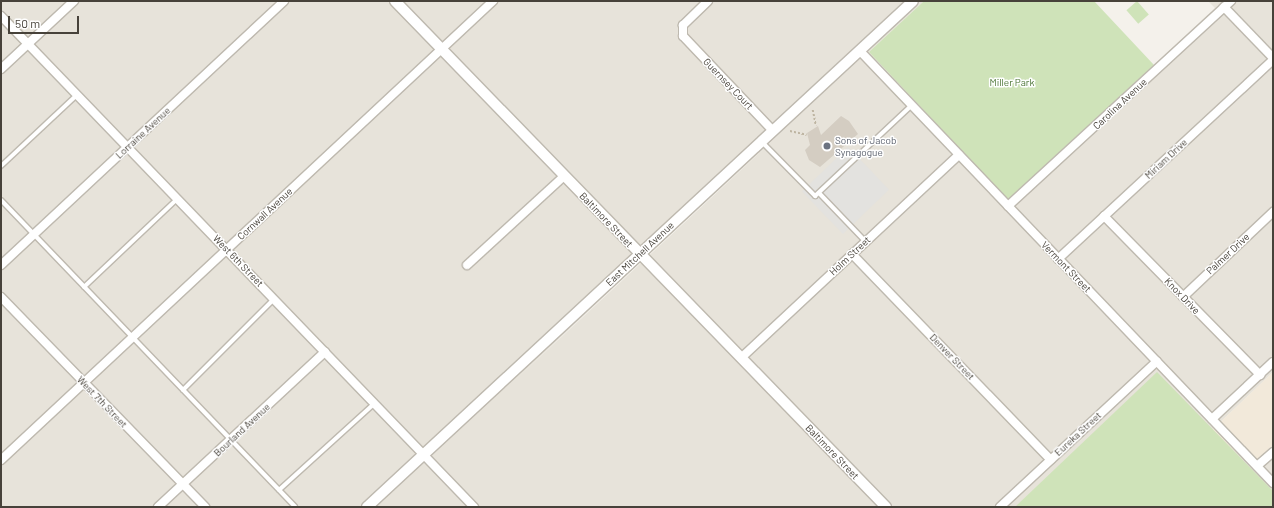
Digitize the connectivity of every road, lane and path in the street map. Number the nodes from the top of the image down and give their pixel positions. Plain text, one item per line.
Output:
1 (74, 1) edge
2 (284, 1) edge
3 (394, 1) edge
4 (493, 1) edge
5 (708, 1) edge
6 (913, 1) edge
7 (1231, 1) edge
8 (1224, 7) junction
9 (1, 16) edge
10 (28, 44) junction
11 (442, 49) junction
12 (860, 50) junction
13 (1273, 59) edge
14 (1, 69) edge
15 (78, 94) junction
16 (912, 105) junction
17 (813, 110) dead end
18 (816, 126) dead end
19 (773, 131) junction
20 (790, 131) dead end
21 (807, 135) dead end
22 (762, 141) junction
23 (128, 146) junction
24 (959, 155) junction
25 (1, 166) edge
26 (564, 176) junction
27 (819, 192) junction
28 (178, 198) junction
29 (1, 200) edge
30 (1008, 206) junction
31 (1104, 216) junction
32 (1271, 217) edge
33 (34, 234) junction
34 (865, 242) junction
35 (227, 249) junction
36 (852, 254) junction
37 (640, 255) junction
38 (1058, 259) junction
39 (1, 265) edge
40 (467, 265) dead end
41 (84, 287) junction
42 (1183, 296) junction
43 (1, 297) edge
44 (275, 299) junction
45 (132, 338) junction
46 (325, 352) junction
47 (741, 358) junction
48 (1156, 362) junction
49 (1273, 362) edge
50 (1260, 375) junction
51 (84, 383) junction
52 (183, 390) junction
53 (375, 404) junction
54 (1212, 419) junction
55 (231, 440) junction
56 (1273, 452) edge
57 (424, 455) junction
58 (1, 460) edge
59 (1051, 460) junction
60 (1257, 466) junction
61 (1273, 483) edge
62 (183, 484) junction
63 (279, 490) junction
64 (158, 507) edge
65 (205, 507) edge
66 (295, 507) edge
67 (367, 507) edge
68 (474, 507) edge
69 (886, 507) edge
70 (1000, 507) edge

1 - 10 street
2 - 23 street, Lorraine Avenue
3 - 11 street, Baltimore Street
4 - 11 street, Cornwall Avenue
5 - 19 street, Guernsey Court
6 - 12 street, East Mitchell Avenue
7 - 8 street, Carolina Avenue
8 - 13 street
8 - 30 street, Carolina Avenue
9 - 10 street, West 6th Street
10 - 14 street
10 - 15 street, West 6th Street
11 - 26 street, Baltimore Street
11 - 35 street, Cornwall Avenue
12 - 16 street, Vermont Street
12 - 19 street, East Mitchell Avenue
13 - 31 street, Miriam Drive
15 - 23 street, West 6th Street
15 - 25 lane
16 - 24 street, Vermont Street
16 - 27 lane
17 - 18 path
19 - 22 street, East Mitchell Avenue
20 - 21 path
22 - 27 lane
22 - 37 street, East Mitchell Avenue
23 - 28 street, West 6th Street
23 - 33 street, Lorraine Avenue
24 - 30 street, Vermont Street
24 - 34 street, Holm Street
26 - 37 street, Baltimore Street
26 - 40 street
27 - 34 lane
28 - 35 street, West 6th Street
28 - 41 lane
29 - 33 lane
30 - 38 street, Vermont Street
31 - 38 street, Miriam Drive
31 - 42 street, Knox Drive
32 - 42 street, Palmer Drive
33 - 39 street, Lorraine Avenue
33 - 41 lane
34 - 36 street, Holm Street
35 - 44 street, West 6th Street
35 - 45 street, Cornwall Avenue
36 - 47 street, Holm Street
36 - 59 street, Denver Street
37 - 47 street, Baltimore Street
37 - 57 street, East Mitchell Avenue
38 - 48 street, Vermont Street
41 - 45 lane
42 - 50 street, Knox Drive
43 - 51 street, West 7th Street
44 - 46 street, West 6th Street
44 - 52 lane
45 - 51 street, Cornwall Avenue
45 - 52 lane
46 - 53 street, West 6th Street
46 - 55 street, Bourland Avenue
47 - 69 street, Baltimore Street
48 - 54 street, Vermont Street
48 - 59 street, Eureka Street
49 - 50 street
50 - 54 street
51 - 58 street, Cornwall Avenue
51 - 62 street, West 7th Street
52 - 55 lane
53 - 57 street, West 6th Street
53 - 63 lane
54 - 60 street, Vermont Street
55 - 62 street, Bourland Avenue
55 - 63 lane
56 - 60 street
57 - 67 street, East Mitchell Avenue
57 - 68 street, West 6th Street
59 - 70 street, Eureka Street
60 - 61 street, Vermont Street
62 - 64 street, Bourland Avenue
62 - 65 street, West 7th Street
63 - 66 lane

